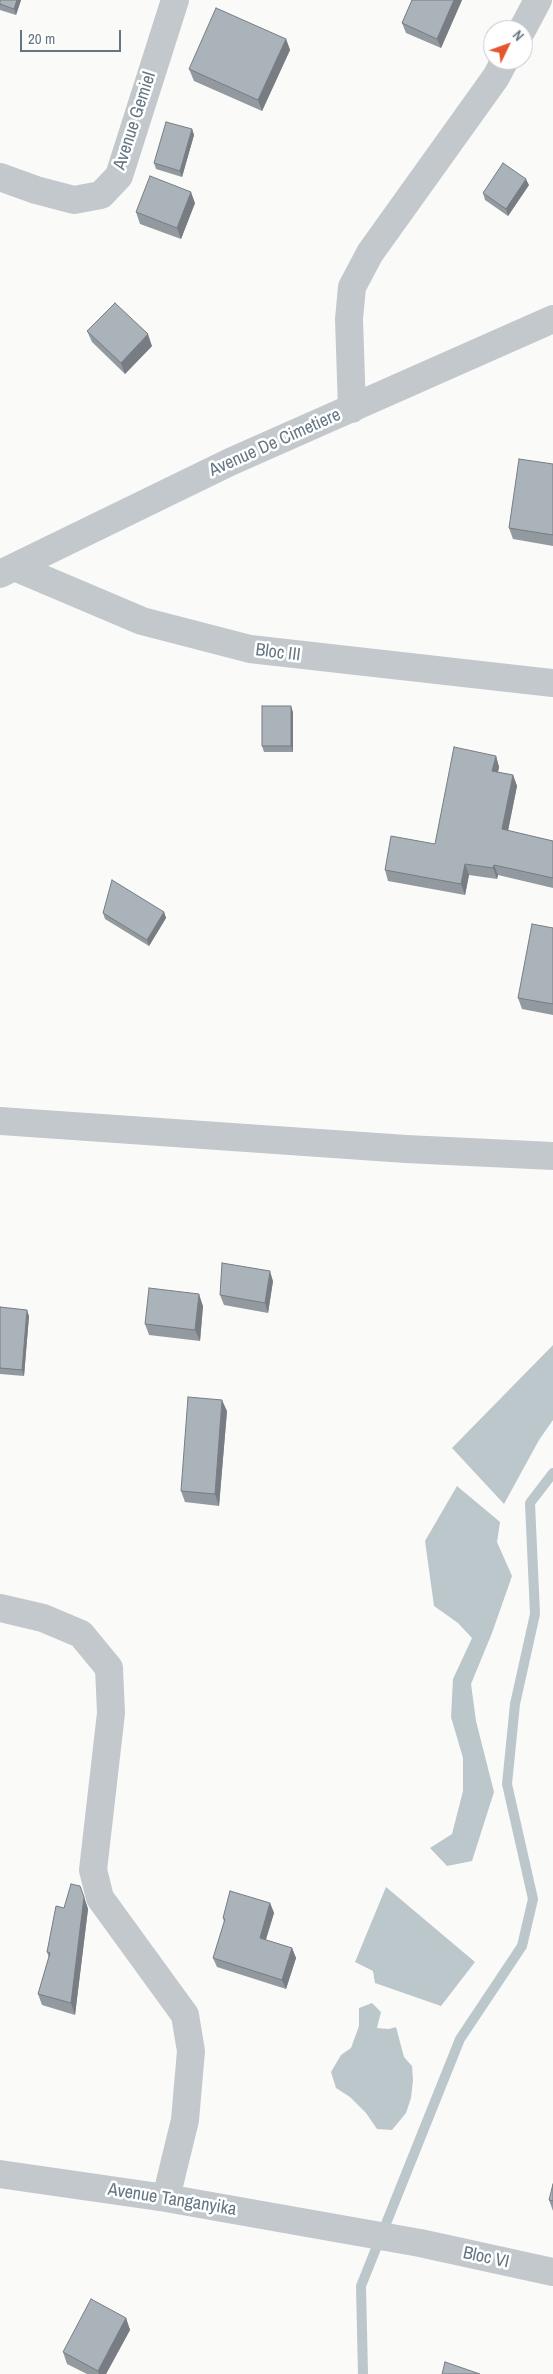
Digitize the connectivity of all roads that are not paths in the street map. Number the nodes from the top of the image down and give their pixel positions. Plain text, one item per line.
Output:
1 (175, 0) edge
2 (538, 0) edge
3 (527, 20) edge
4 (500, 70) edge
5 (0, 176) edge
6 (553, 319) edge
7 (352, 409) junction
8 (8, 571) edge
9 (553, 683) edge
10 (0, 1120) edge
11 (553, 1156) edge
12 (0, 1608) edge
13 (0, 2174) edge
14 (166, 2198) junction
15 (420, 2243) joint
16 (553, 2272) edge

1 - 5 street, Avenue Gemiel
2 - 3 street
4 - 7 street
6 - 7 street, Avenue De Cimetiere
7 - 8 street, Avenue De Cimetiere
8 - 9 street, Bloc III
10 - 11 street
12 - 14 street
13 - 14 street, Avenue Tanganyika
14 - 15 street, Avenue Tanganyika
15 - 16 street, Bloc VI

